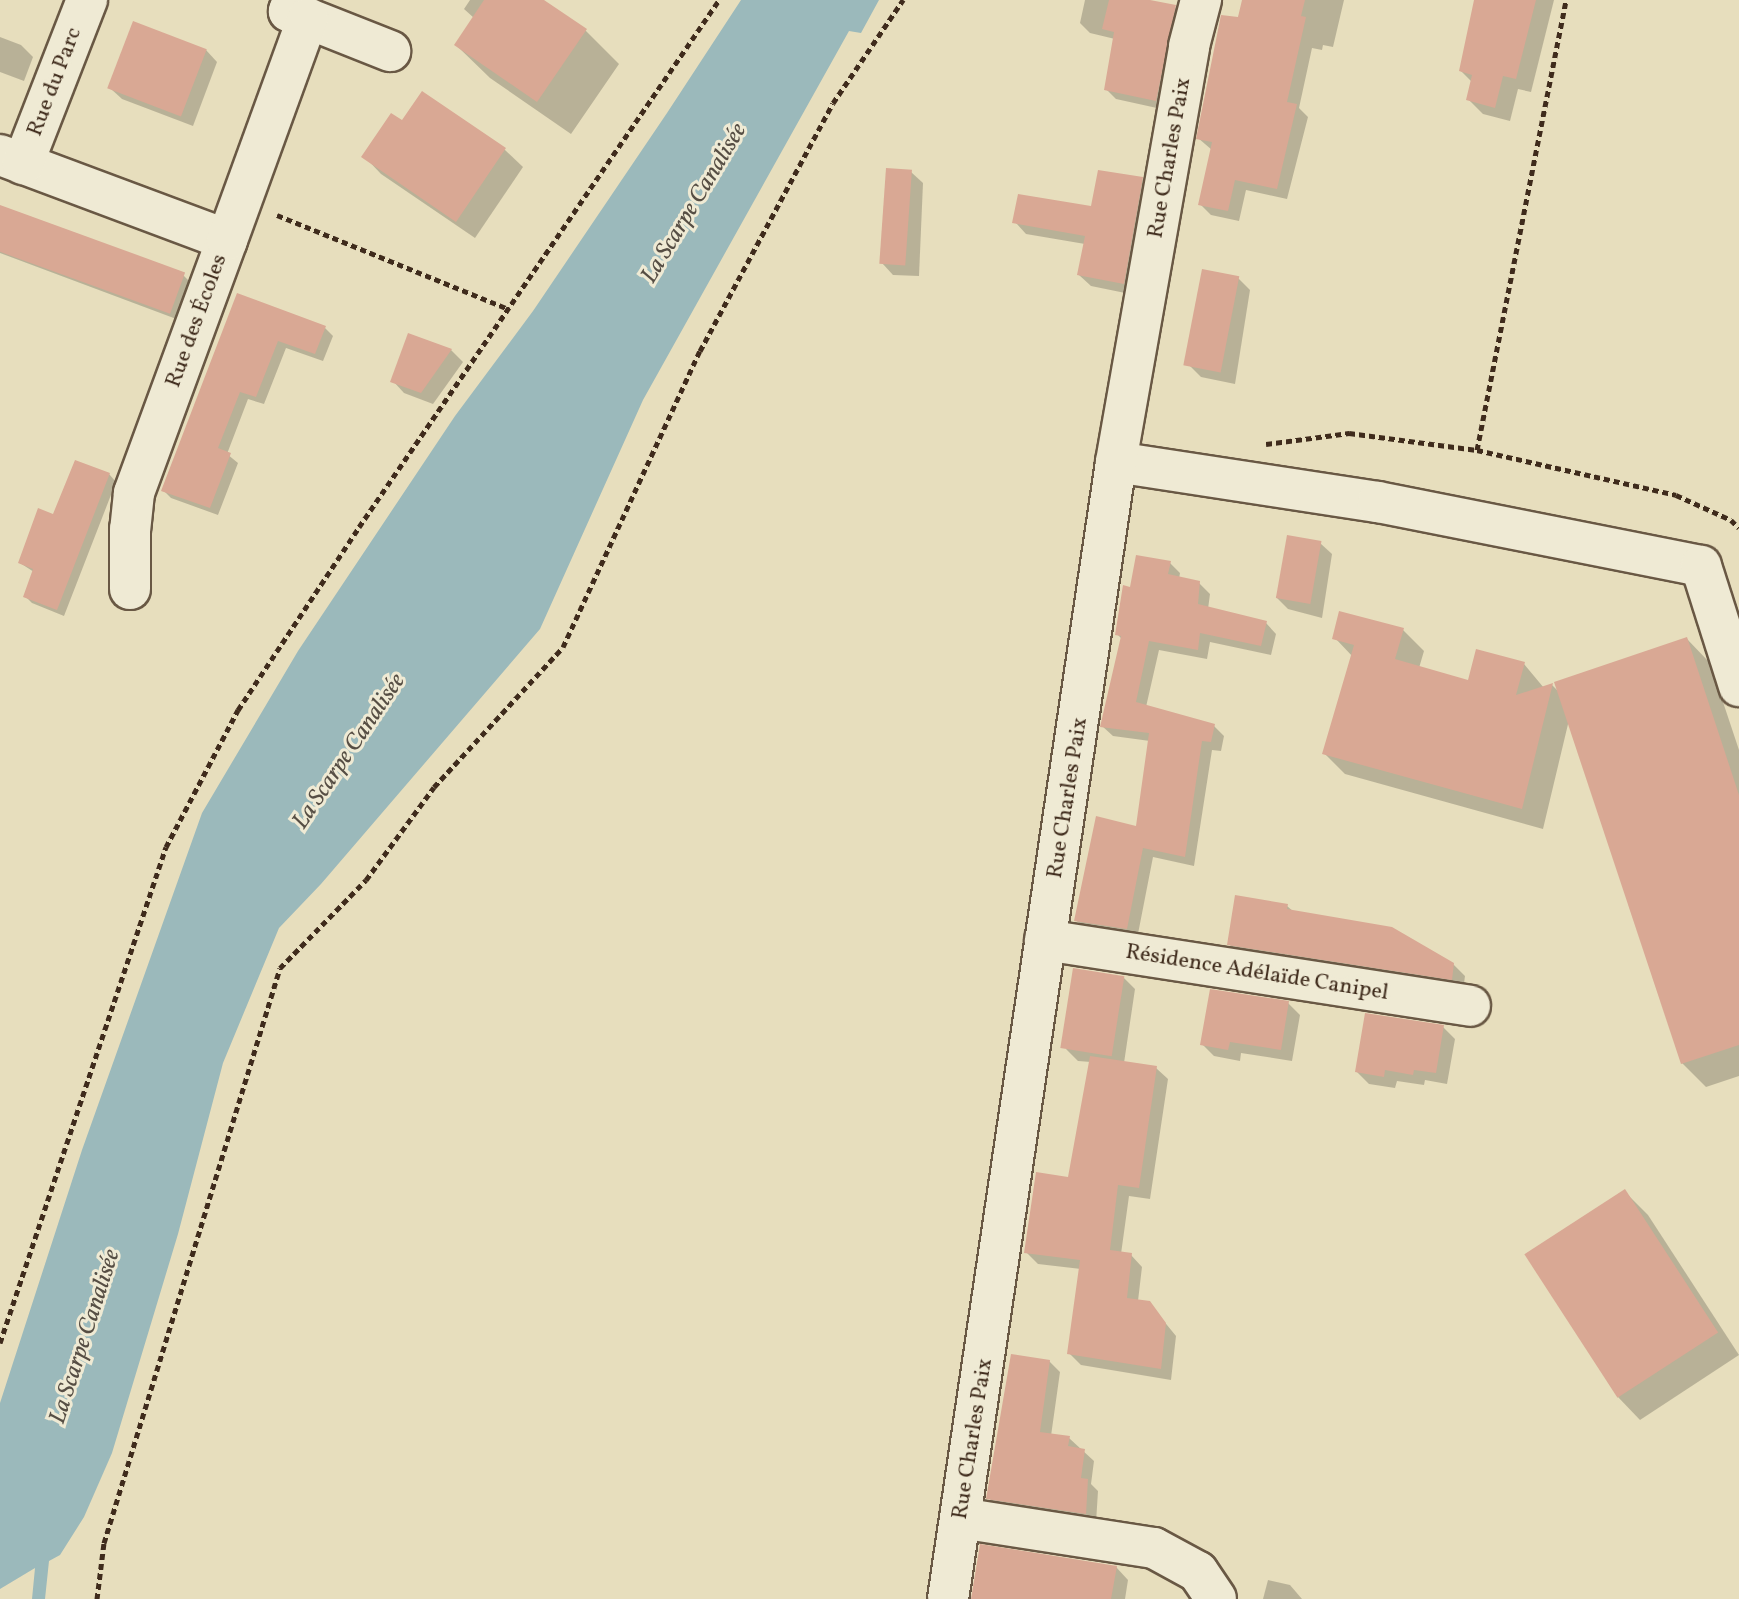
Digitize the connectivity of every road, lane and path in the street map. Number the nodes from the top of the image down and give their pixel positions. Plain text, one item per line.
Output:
1 (87, 0) edge
2 (719, 0) edge
3 (903, 0) edge
4 (1201, 0) edge
5 (1566, 0) edge
6 (301, 9) edge
7 (390, 51) dead end
8 (11, 159) edge
9 (241, 201) junction
10 (227, 240) junction
11 (509, 309) junction
12 (1263, 444) dead end
13 (1477, 450) junction
14 (1116, 462) junction
15 (1739, 528) edge
16 (130, 589) dead end
17 (1739, 686) edge
18 (1045, 940) junction
19 (1470, 1006) dead end
20 (0, 1343) edge
21 (960, 1518) junction
22 (97, 1599) edge
23 (948, 1599) edge
24 (1216, 1599) edge

1 - 8 street, Rue du Parc
2 - 11 path
3 - 22 path
4 - 14 street, Rue Charles Paix
5 - 13 path
6 - 7 street
6 - 9 street
8 - 10 street, Rue des Écoles
9 - 10 street
9 - 11 path
10 - 16 street, Rue des Écoles
11 - 20 path
12 - 13 path
13 - 15 path
14 - 17 street
14 - 18 street, Rue Charles Paix
18 - 19 street, Résidence Adélaïde Canipel
18 - 21 street, Rue Charles Paix
21 - 23 street, Rue Charles Paix
21 - 24 street

